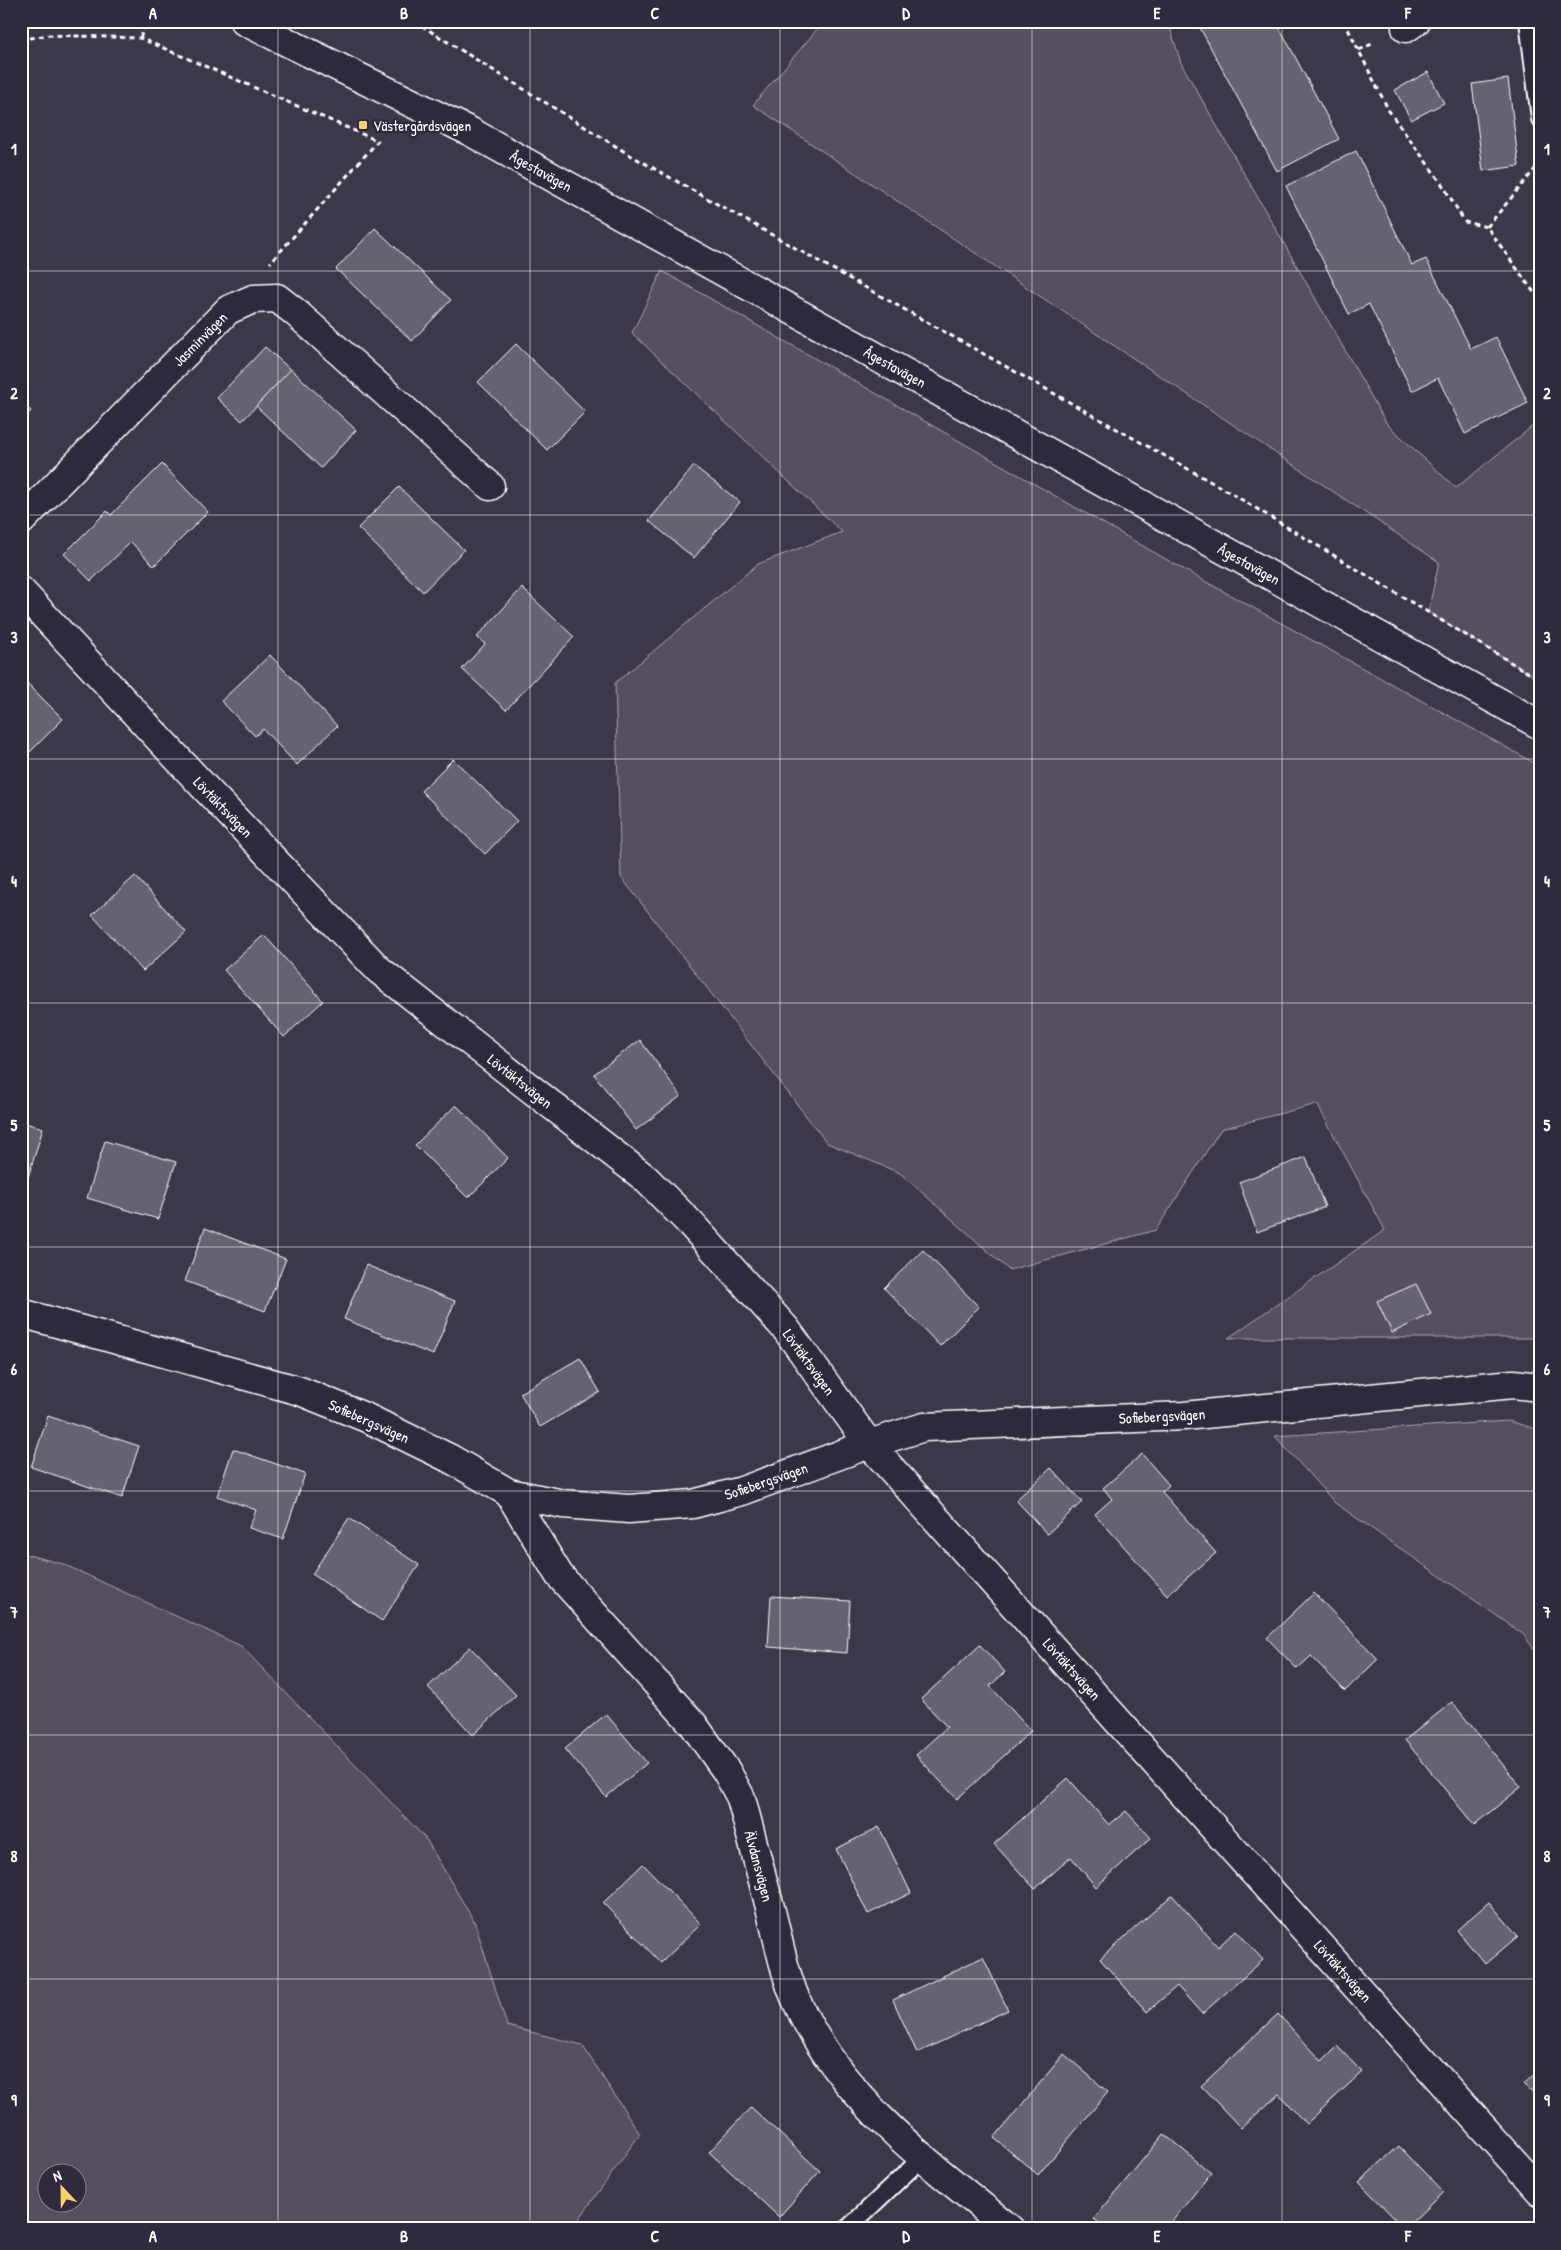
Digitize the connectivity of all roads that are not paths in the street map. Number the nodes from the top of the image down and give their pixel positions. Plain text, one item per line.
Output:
1 (244, 21) edge
2 (1528, 21) edge
3 (1540, 119) edge
4 (490, 486) dead end
5 (21, 520) edge
6 (21, 591) edge
7 (1540, 725) edge
8 (21, 1313) edge
9 (1540, 1387) edge
10 (869, 1444) junction
11 (509, 1493) junction
12 (922, 2158) junction
13 (1540, 2191) edge
14 (848, 2229) edge
15 (1010, 2229) edge

1 - 7 street, Ågestavägen
2 - 3 lane
4 - 5 street, Jasminvägen
6 - 10 street, Lövtäktsvägen
8 - 11 street, Sofiebergsvägen
9 - 10 street, Sofiebergsvägen
10 - 11 street, Sofiebergsvägen
10 - 13 street, Lövtäktsvägen
11 - 12 street, Älvdansvägen
12 - 14 lane
12 - 15 street, Älvdansvägen

